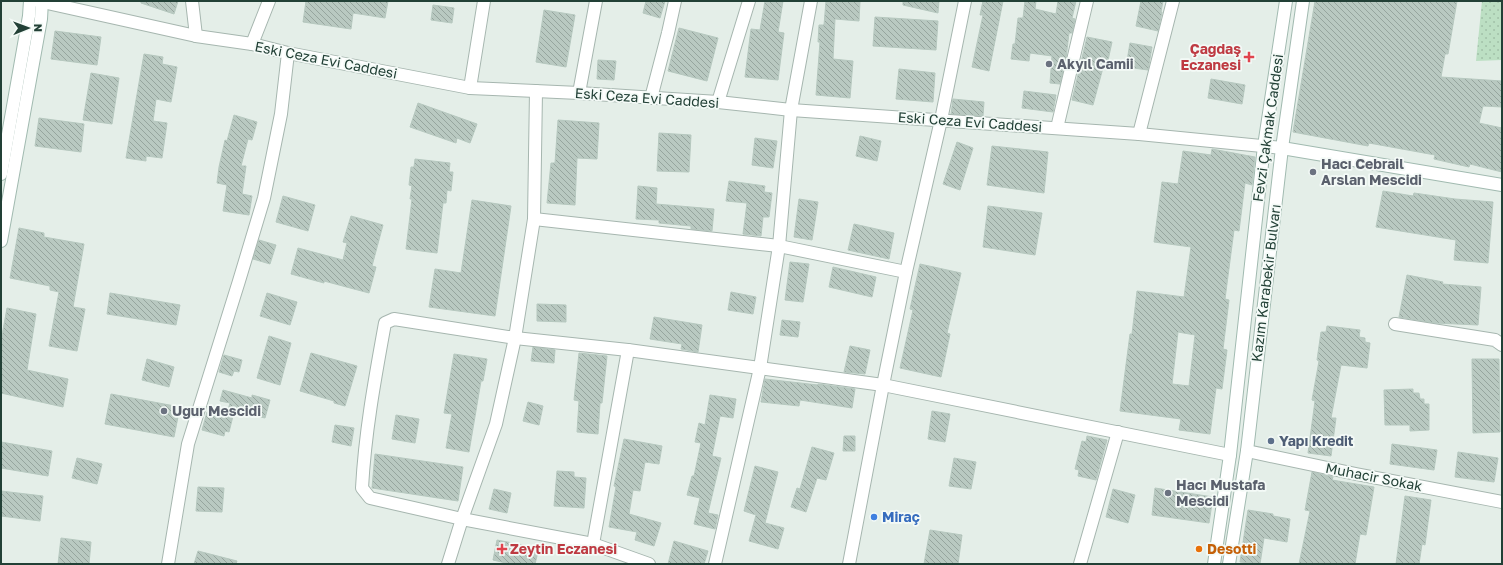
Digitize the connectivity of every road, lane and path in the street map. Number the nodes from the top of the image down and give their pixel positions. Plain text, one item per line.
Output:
1 (30, 1) edge
2 (41, 1) edge
3 (192, 1) edge
4 (269, 1) edge
5 (484, 1) edge
6 (596, 1) edge
7 (675, 1) edge
8 (749, 1) edge
9 (811, 1) edge
10 (965, 1) edge
11 (1087, 1) edge
12 (1173, 1) edge
13 (1286, 1) edge
14 (1303, 1) edge
15 (196, 36) junction
16 (252, 44) junction
17 (288, 53) junction
18 (470, 88) junction
19 (536, 92) junction
20 (579, 93) junction
21 (650, 98) junction
22 (718, 102) junction
23 (791, 110) junction
24 (941, 120) junction
25 (1058, 128) junction
26 (1139, 134) junction
27 (1264, 146) junction
28 (1282, 148) junction
29 (1, 174) edge
30 (1502, 185) edge
31 (534, 219) junction
32 (1, 241) edge
33 (779, 246) junction
34 (906, 272) junction
35 (1395, 324) dead end
36 (515, 338) junction
37 (1502, 345) edge
38 (628, 350) junction
39 (760, 368) junction
40 (883, 384) junction
41 (1118, 432) junction
42 (1247, 451) junction
43 (1230, 455) junction
44 (1502, 502) edge
45 (462, 519) junction
46 (593, 544) junction
47 (168, 564) edge
48 (448, 564) edge
49 (649, 564) edge
50 (714, 564) edge
51 (849, 564) edge
52 (1080, 564) edge
53 (1214, 564) edge
54 (1229, 564) edge

1 - 29 street
2 - 15 street, Eski Ceza Evi Caddesi
2 - 32 street
3 - 15 street
4 - 16 street
5 - 18 street
6 - 20 street
7 - 21 street
8 - 22 street
9 - 23 street
10 - 24 street
11 - 25 street
12 - 26 street
13 - 27 street, Fevzi Çakmak Caddesi
14 - 28 street, Kazım Karabekir Bulvarı
15 - 16 street, Eski Ceza Evi Caddesi
16 - 17 street, Eski Ceza Evi Caddesi
17 - 18 street, Eski Ceza Evi Caddesi
17 - 47 street
18 - 19 street, Eski Ceza Evi Caddesi
19 - 20 street, Eski Ceza Evi Caddesi
19 - 31 street
20 - 21 street, Eski Ceza Evi Caddesi
21 - 22 street, Eski Ceza Evi Caddesi
22 - 23 street, Eski Ceza Evi Caddesi
23 - 24 street, Eski Ceza Evi Caddesi
23 - 33 street
24 - 25 street, Eski Ceza Evi Caddesi
24 - 34 street
25 - 26 street, Eski Ceza Evi Caddesi
26 - 27 street, Eski Ceza Evi Caddesi
27 - 28 street, Eski Ceza Evi Caddesi
27 - 43 street, Fevzi Çakmak Caddesi
28 - 30 street
28 - 42 street, Kazım Karabekir Bulvarı
31 - 33 street
31 - 36 street
33 - 34 street
33 - 39 street
34 - 40 street
35 - 37 street
36 - 38 street
36 - 45 street
36 - 45 street
38 - 39 street
38 - 46 street
39 - 40 street
39 - 50 street
40 - 41 street
40 - 51 street
41 - 43 street
41 - 52 street
42 - 44 street, Muhacir Sokak
42 - 54 street, Kazım Karabekir Bulvarı
43 - 53 street, Fevzi Çakmak Caddesi
45 - 46 street
45 - 48 street
46 - 49 street

